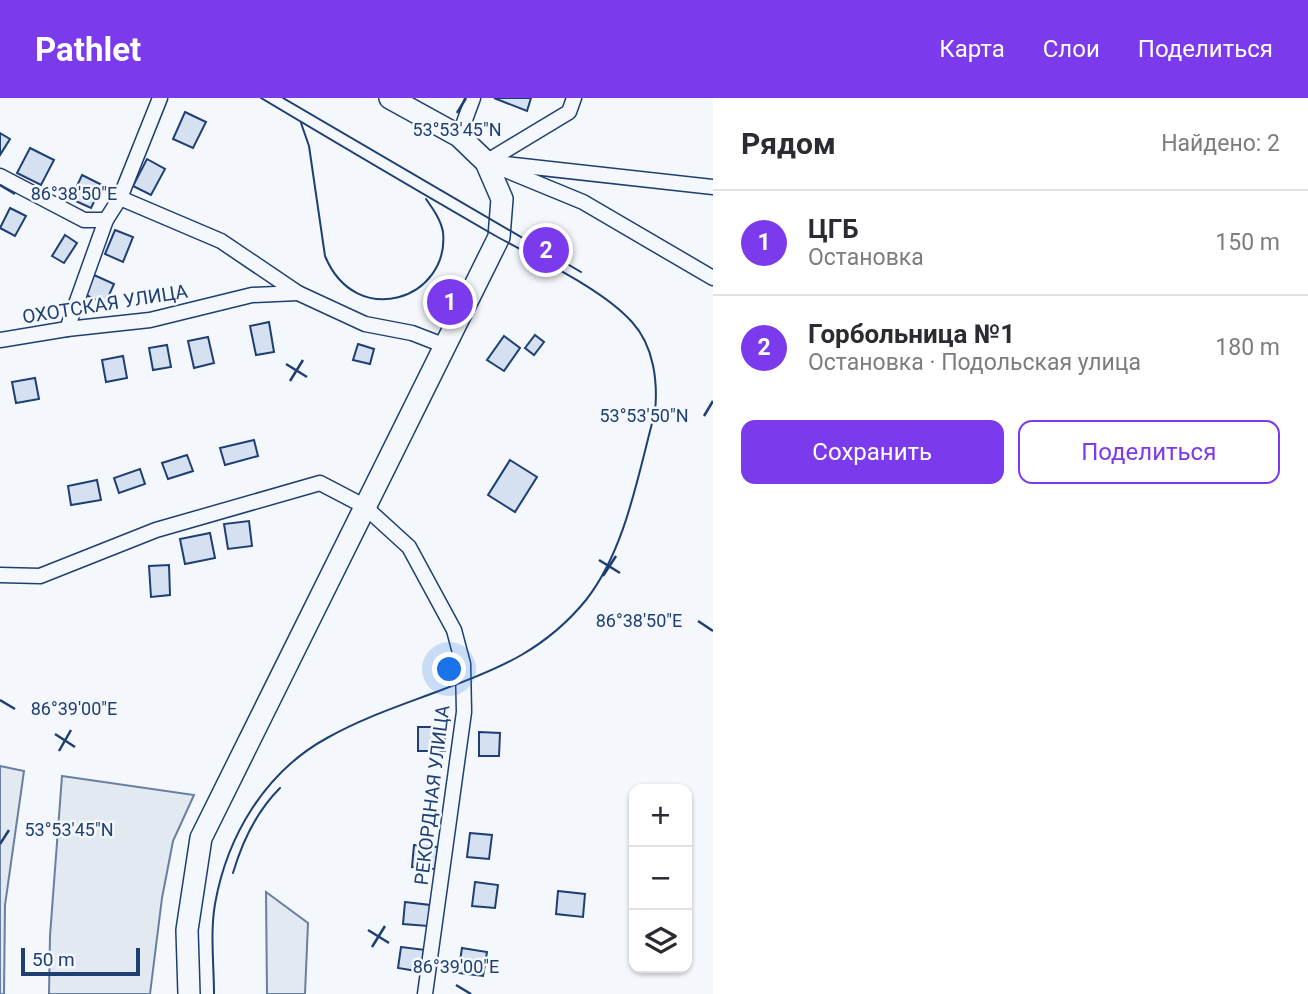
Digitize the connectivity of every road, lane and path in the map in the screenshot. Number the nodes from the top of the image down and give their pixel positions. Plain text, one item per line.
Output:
1 (160, 98) edge
2 (390, 98) edge
3 (473, 98) edge
4 (574, 98) edge
5 (459, 136) junction
6 (486, 162) junction
7 (0, 176) edge
8 (713, 187) edge
9 (120, 198) junction
10 (106, 220) junction
11 (713, 278) edge
12 (298, 293) junction
13 (67, 329) junction
14 (0, 340) edge
15 (443, 345) junction
16 (365, 506) junction
17 (0, 575) edge
18 (189, 994) edge
19 (425, 994) edge

1 - 9 street
2 - 5 main road
3 - 5 street
4 - 6 street
5 - 6 main road
6 - 8 street
6 - 11 street
6 - 15 main road
7 - 10 street
9 - 10 street
9 - 12 street
10 - 13 street
12 - 13 street, ОХОТСКАЯ УЛИЦА
12 - 15 street
13 - 14 street, ОХОТСКАЯ УЛИЦА
15 - 16 main road
16 - 17 street, РЕКОРДНАЯ УЛИЦА
16 - 18 main road
16 - 19 street, РЕКОРДНАЯ УЛИЦА

